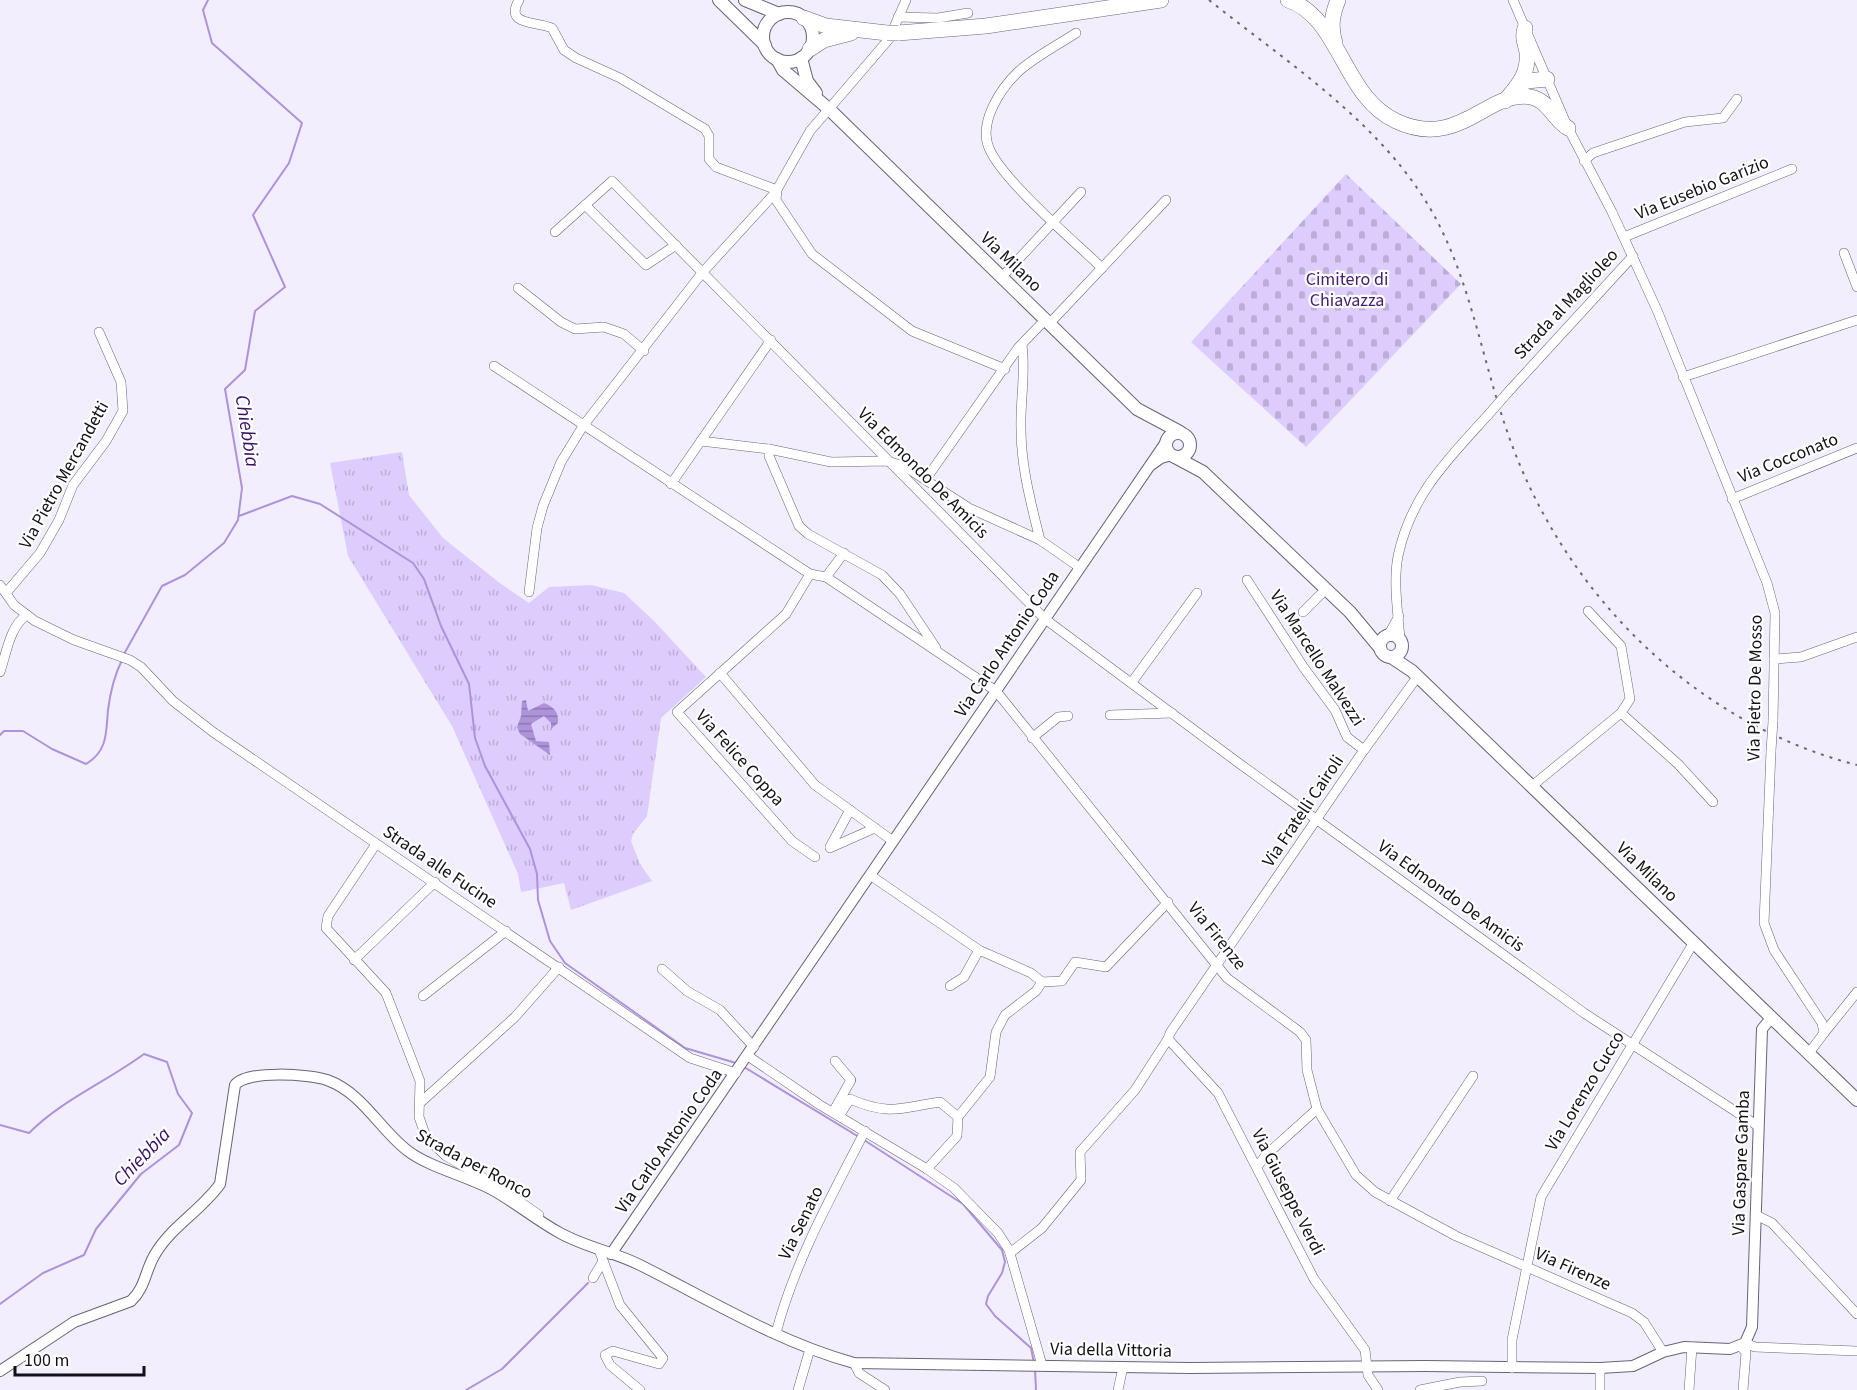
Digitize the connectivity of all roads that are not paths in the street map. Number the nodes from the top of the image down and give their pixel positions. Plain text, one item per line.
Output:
1 (519, 0) edge
2 (719, 0) edge
3 (745, 0) edge
4 (906, 0) edge
5 (1161, 0) edge
6 (1288, 0) edge
7 (1338, 0) edge
8 (1513, 0) edge
9 (968, 13) dead end
10 (779, 14) junction
11 (898, 17) junction
12 (804, 18) junction
13 (1525, 28) junction
14 (860, 32) junction
15 (1076, 33) dead end
16 (765, 45) junction
17 (1336, 49) junction
18 (805, 54) junction
19 (777, 59) junction
20 (1548, 79) junction
21 (1524, 91) junction
22 (1737, 99) dead end
23 (828, 108) junction
24 (1568, 128) junction
25 (1584, 161) junction
26 (1792, 169) dead end
27 (777, 190) junction
28 (1081, 192) dead end
29 (1166, 200) dead end
30 (585, 205) junction
31 (1054, 222) junction
32 (555, 232) dead end
33 (1624, 237) junction
34 (676, 245) junction
35 (1844, 253) dead end
36 (1633, 256) junction
37 (1102, 268) junction
38 (702, 273) junction
39 (1001, 278) junction
40 (1857, 286) edge
41 (518, 288) dead end
42 (1857, 320) edge
43 (1047, 322) junction
44 (99, 332) dead end
45 (771, 340) junction
46 (1022, 345) junction
47 (644, 351) junction
48 (494, 366) dead end
49 (1005, 369) junction
50 (1683, 378) junction
51 (1137, 409) junction
52 (583, 426) junction
53 (1180, 432) junction
54 (1167, 440) junction
55 (701, 441) junction
56 (1190, 448) junction
57 (1857, 448) edge
58 (769, 449) junction
59 (1173, 456) junction
60 (887, 461) junction
61 (1149, 467) junction
62 (1200, 469) junction
63 (926, 480) junction
64 (670, 484) junction
65 (1732, 499) junction
66 (1040, 540) junction
67 (844, 553) junction
68 (1079, 567) junction
69 (810, 574) junction
70 (826, 577) junction
71 (1247, 580) dead end
72 (0, 585) edge
73 (1326, 589) junction
74 (529, 592) dead end
75 (6, 593) junction
76 (1197, 593) dead end
77 (1588, 611) dead end
78 (1303, 612) dead end
79 (27, 615) junction
80 (1045, 618) junction
81 (1857, 637) edge
82 (1391, 644) junction
83 (938, 652) junction
84 (1774, 659) junction
85 (0, 672) edge
86 (720, 673) junction
87 (1415, 674) junction
88 (1132, 682) junction
89 (996, 691) junction
90 (1172, 713) junction
91 (1622, 713) junction
92 (1110, 715) dead end
93 (1068, 716) dead end
94 (1032, 738) junction
95 (1364, 750) junction
96 (1532, 786) junction
97 (1713, 802) dead end
98 (850, 810) junction
99 (1318, 819) junction
100 (875, 828) junction
101 (893, 841) junction
102 (376, 844) junction
103 (816, 857) dead end
104 (870, 875) junction
105 (435, 882) junction
106 (1168, 902) junction
107 (506, 931) junction
108 (1694, 942) junction
109 (980, 950) junction
110 (354, 960) junction
111 (1215, 964) junction
112 (559, 967) junction
113 (662, 969) dead end
114 (1042, 982) junction
115 (950, 986) dead end
116 (1857, 992) edge
117 (423, 996) dead end
118 (1772, 1017) junction
119 (1824, 1033) junction
120 (1168, 1039) junction
121 (1632, 1045) junction
122 (751, 1051) junction
123 (1809, 1053) junction
124 (835, 1061) dead end
125 (736, 1073) junction
126 (1473, 1076) dead end
127 (1857, 1100) edge
128 (420, 1103) junction
129 (1317, 1109) junction
130 (836, 1114) junction
131 (958, 1118) junction
132 (1758, 1126) junction
133 (865, 1131) junction
134 (1257, 1167) junction
135 (927, 1169) junction
136 (1390, 1201) junction
137 (1756, 1215) junction
138 (544, 1222) junction
139 (1010, 1253) junction
140 (607, 1258) junction
141 (1526, 1266) junction
142 (593, 1278) dead end
143 (1857, 1314) edge
144 (776, 1333) junction
145 (1743, 1344) junction
146 (1692, 1347) junction
147 (810, 1349) junction
148 (1857, 1351) edge
149 (1663, 1352) junction
150 (854, 1363) junction
151 (1035, 1365) junction
152 (1367, 1366) junction
153 (1123, 1367) junction
154 (1486, 1367) junction
155 (1512, 1368) junction
156 (1600, 1368) junction
157 (0, 1371) edge
158 (1482, 1386) edge
159 (640, 1390) edge
160 (798, 1390) edge
161 (885, 1390) edge
162 (1118, 1390) edge
163 (1378, 1390) edge
164 (1420, 1390) edge
165 (1600, 1390) edge
166 (1689, 1390) edge
167 (1743, 1390) edge

1 - 27 street
2 - 16 main road
3 - 10 main road
4 - 11 street
5 - 14 highway
6 - 17 highway
7 - 17 highway
8 - 13 street, Strada al Maglioleo
9 - 11 street
10 - 12 main road
10 - 16 main road
11 - 23 street
12 - 14 highway
12 - 18 main road
13 - 20 street, Strada al Maglioleo
13 - 21 highway
14 - 18 highway
15 - 31 street
16 - 19 main road
17 - 21 highway
18 - 19 main road
18 - 23 main road, Via Milano
19 - 23 main road, Via Milano
20 - 21 highway
20 - 24 street, Strada al Maglioleo
21 - 24 highway
22 - 25 street
23 - 27 street
23 - 39 main road, Via Milano
24 - 25 street, Strada al Maglioleo
25 - 33 street, Strada al Maglioleo
26 - 33 street, Via Eusebio Garizio
27 - 38 street
27 - 49 street
28 - 31 street
29 - 37 street
30 - 32 street
30 - 34 street
30 - 34 street, Via Edmondo De Amicis
31 - 37 street
31 - 39 street
33 - 36 street, Strada al Maglioleo
34 - 38 street, Via Edmondo De Amicis
35 - 40 street
36 - 50 street, Via Pietro De Mosso
36 - 82 street, Strada al Maglioleo, bridge
37 - 43 street
38 - 45 street, Via Edmondo De Amicis
38 - 47 street
39 - 43 main road, Via Milano
41 - 47 street
42 - 50 street
43 - 46 street
43 - 51 main road, Via Milano
44 - 75 street, Via Pietro Mercandetti
45 - 55 street
45 - 60 street, Via Edmondo De Amicis
46 - 49 street
46 - 66 street
47 - 52 street
48 - 52 street
49 - 63 street
50 - 65 street, Via Pietro De Mosso
51 - 53 main road, Via Milano
51 - 54 main road
52 - 64 street
52 - 74 street
53 - 54 main road
53 - 56 main road, Via Milano
54 - 59 main road
54 - 61 street, Via Carlo Antonio Coda
55 - 58 street
55 - 64 street
56 - 59 main road
56 - 62 main road, Via Milano
57 - 65 street, Via Cocconato
58 - 60 street
58 - 67 street
59 - 61 street, Via Carlo Antonio Coda
59 - 62 main road, Via Milano
60 - 63 street
60 - 80 street, Via Edmondo De Amicis
61 - 68 street, Via Carlo Antonio Coda
62 - 73 main road, Via Milano
63 - 66 street
64 - 69 street
65 - 84 street, Via Pietro De Mosso
66 - 68 street
67 - 70 street
67 - 83 street
68 - 80 street, Via Carlo Antonio Coda
69 - 70 street
69 - 86 street, Via Felice Coppa
70 - 83 street
71 - 95 street, Via Marcello Malvezzi
72 - 75 street, Strada alle Fucine
73 - 78 street
73 - 82 main road, Via Milano
75 - 79 street, Strada alle Fucine
76 - 88 street
77 - 91 street
79 - 85 street
79 - 102 street, Strada alle Fucine
80 - 88 street, Via Edmondo De Amicis
80 - 89 street, Via Carlo Antonio Coda
81 - 84 street
82 - 87 main road, Via Milano
83 - 89 street
84 - 119 street, Via Pietro De Mosso, bridge
86 - 98 street
86 - 103 street, Via Felice Coppa
87 - 95 street, Via Fratelli Cairoli
87 - 96 main road, Via Milano
88 - 90 street, Via Edmondo De Amicis
89 - 94 street, Via Firenze
89 - 101 street, Via Carlo Antonio Coda
90 - 92 street
90 - 99 street, Via Edmondo De Amicis
91 - 96 street
91 - 97 street
93 - 94 street
94 - 106 street, Via Firenze
95 - 99 street, Via Fratelli Cairoli
96 - 108 main road, Via Milano
98 - 100 street
98 - 100 street
99 - 111 street, Via Fratelli Cairoli
99 - 121 street, Via Edmondo De Amicis
100 - 101 street
101 - 104 street, Via Carlo Antonio Coda
102 - 105 street, Strada alle Fucine
102 - 110 street
104 - 109 street
104 - 122 street, Via Carlo Antonio Coda
105 - 107 street, Strada alle Fucine
105 - 110 street
106 - 111 street, Via Firenze
106 - 114 street
107 - 112 street, Strada alle Fucine
107 - 117 street
108 - 118 main road, Via Milano
108 - 121 street, Via Lorenzo Cucco
109 - 114 street
109 - 115 street
110 - 128 street
111 - 120 street
111 - 129 street, Via Firenze
112 - 125 street, Strada alle Fucine
112 - 128 street
113 - 122 street
114 - 131 street
116 - 119 street
118 - 123 main road, Via Milano
118 - 132 street, Via Gaspare Gamba
119 - 123 street
120 - 134 street, Via Giuseppe Verdi
120 - 139 street
121 - 132 street, Via Edmondo De Amicis
121 - 141 street, Via Lorenzo Cucco
122 - 125 street, Via Carlo Antonio Coda
122 - 130 street
123 - 127 main road, Via Milano
124 - 130 street
125 - 140 street, Via Carlo Antonio Coda
126 - 136 street
128 - 138 street
129 - 134 street
129 - 136 street, Via Firenze
130 - 131 street
130 - 133 street
131 - 135 street
132 - 137 street, Via Gaspare Gamba
133 - 135 street
133 - 144 street, Via Senato
134 - 152 street, Via Giuseppe Verdi
135 - 139 street
136 - 141 street, Via Firenze
137 - 143 street
137 - 145 street, Via Gaspare Gamba
138 - 140 street, Strada per Ronco
138 - 157 street, Strada per Ronco
139 - 151 street
140 - 142 street
140 - 144 street, Via della Vittoria
140 - 159 street
141 - 149 street, Via Firenze
141 - 155 street, Via Lorenzo Cucco
144 - 147 street, Via della Vittoria
145 - 146 street
145 - 148 street
145 - 167 street
146 - 149 street
146 - 166 street
147 - 150 street, Via della Vittoria
147 - 160 street
149 - 156 street, Via della Vittoria
150 - 151 street, Via della Vittoria
150 - 161 street
151 - 153 street, Via della Vittoria
152 - 153 street, Via della Vittoria
152 - 154 street, Via della Vittoria
152 - 163 street, Via Giuseppe Verdi
153 - 162 street
154 - 155 street, Via della Vittoria
154 - 158 street
155 - 156 street, Via della Vittoria
156 - 165 street
158 - 164 street

